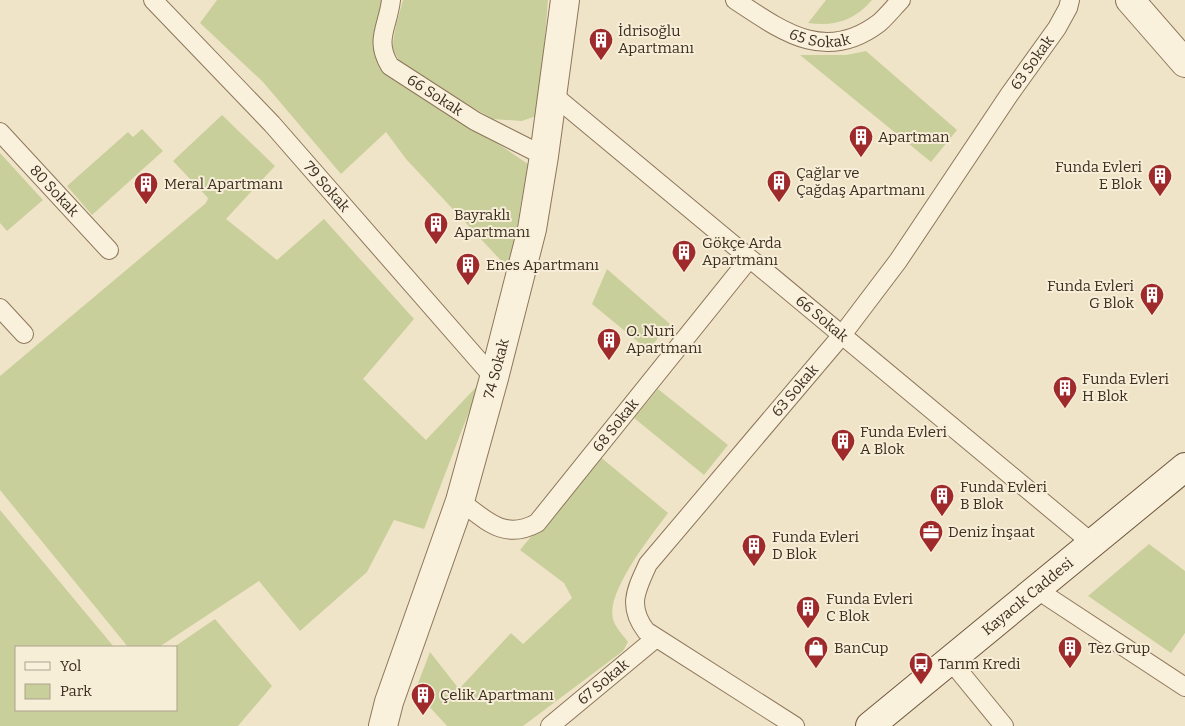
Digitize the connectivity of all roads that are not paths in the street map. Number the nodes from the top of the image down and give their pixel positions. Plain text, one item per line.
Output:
1 (153, 0) edge
2 (391, 0) edge
3 (565, 0) edge
4 (735, 0) edge
5 (901, 0) edge
6 (1070, 0) edge
7 (1130, 0) edge
8 (1185, 63) edge
9 (552, 94) junction
10 (0, 132) edge
11 (544, 156) junction
12 (109, 250) dead end
13 (749, 259) junction
14 (0, 308) edge
15 (24, 334) dead end
16 (842, 335) junction
17 (494, 378) junction
18 (1185, 467) edge
19 (460, 501) junction
20 (1092, 543) junction
21 (1036, 588) junction
22 (656, 638) junction
23 (950, 660) junction
24 (1185, 687) edge
25 (383, 726) edge
26 (550, 726) edge
27 (795, 726) edge
28 (870, 726) edge
29 (1004, 726) edge

1 - 17 lane, 79 Sokak
2 - 11 lane, 66 Sokak
3 - 9 street, 74 Sokak
4 - 5 lane, 65 Sokak
6 - 16 lane, 63 Sokak
7 - 8 street
9 - 11 street, 74 Sokak
9 - 13 lane, 66 Sokak
10 - 12 lane, 80 Sokak
11 - 17 street, 74 Sokak
13 - 16 lane, 66 Sokak
13 - 19 lane, 68 Sokak
14 - 15 lane
16 - 20 lane, 66 Sokak
16 - 22 lane, 63 Sokak
17 - 19 street, 74 Sokak
18 - 20 street, Kayacık Caddesi
19 - 25 street, 74 Sokak
20 - 21 street, Kayacık Caddesi
21 - 23 street, Kayacık Caddesi
21 - 24 lane
22 - 26 lane, 67 Sokak
22 - 27 lane, 63 Sokak
23 - 28 street, Kayacık Caddesi
23 - 29 lane

